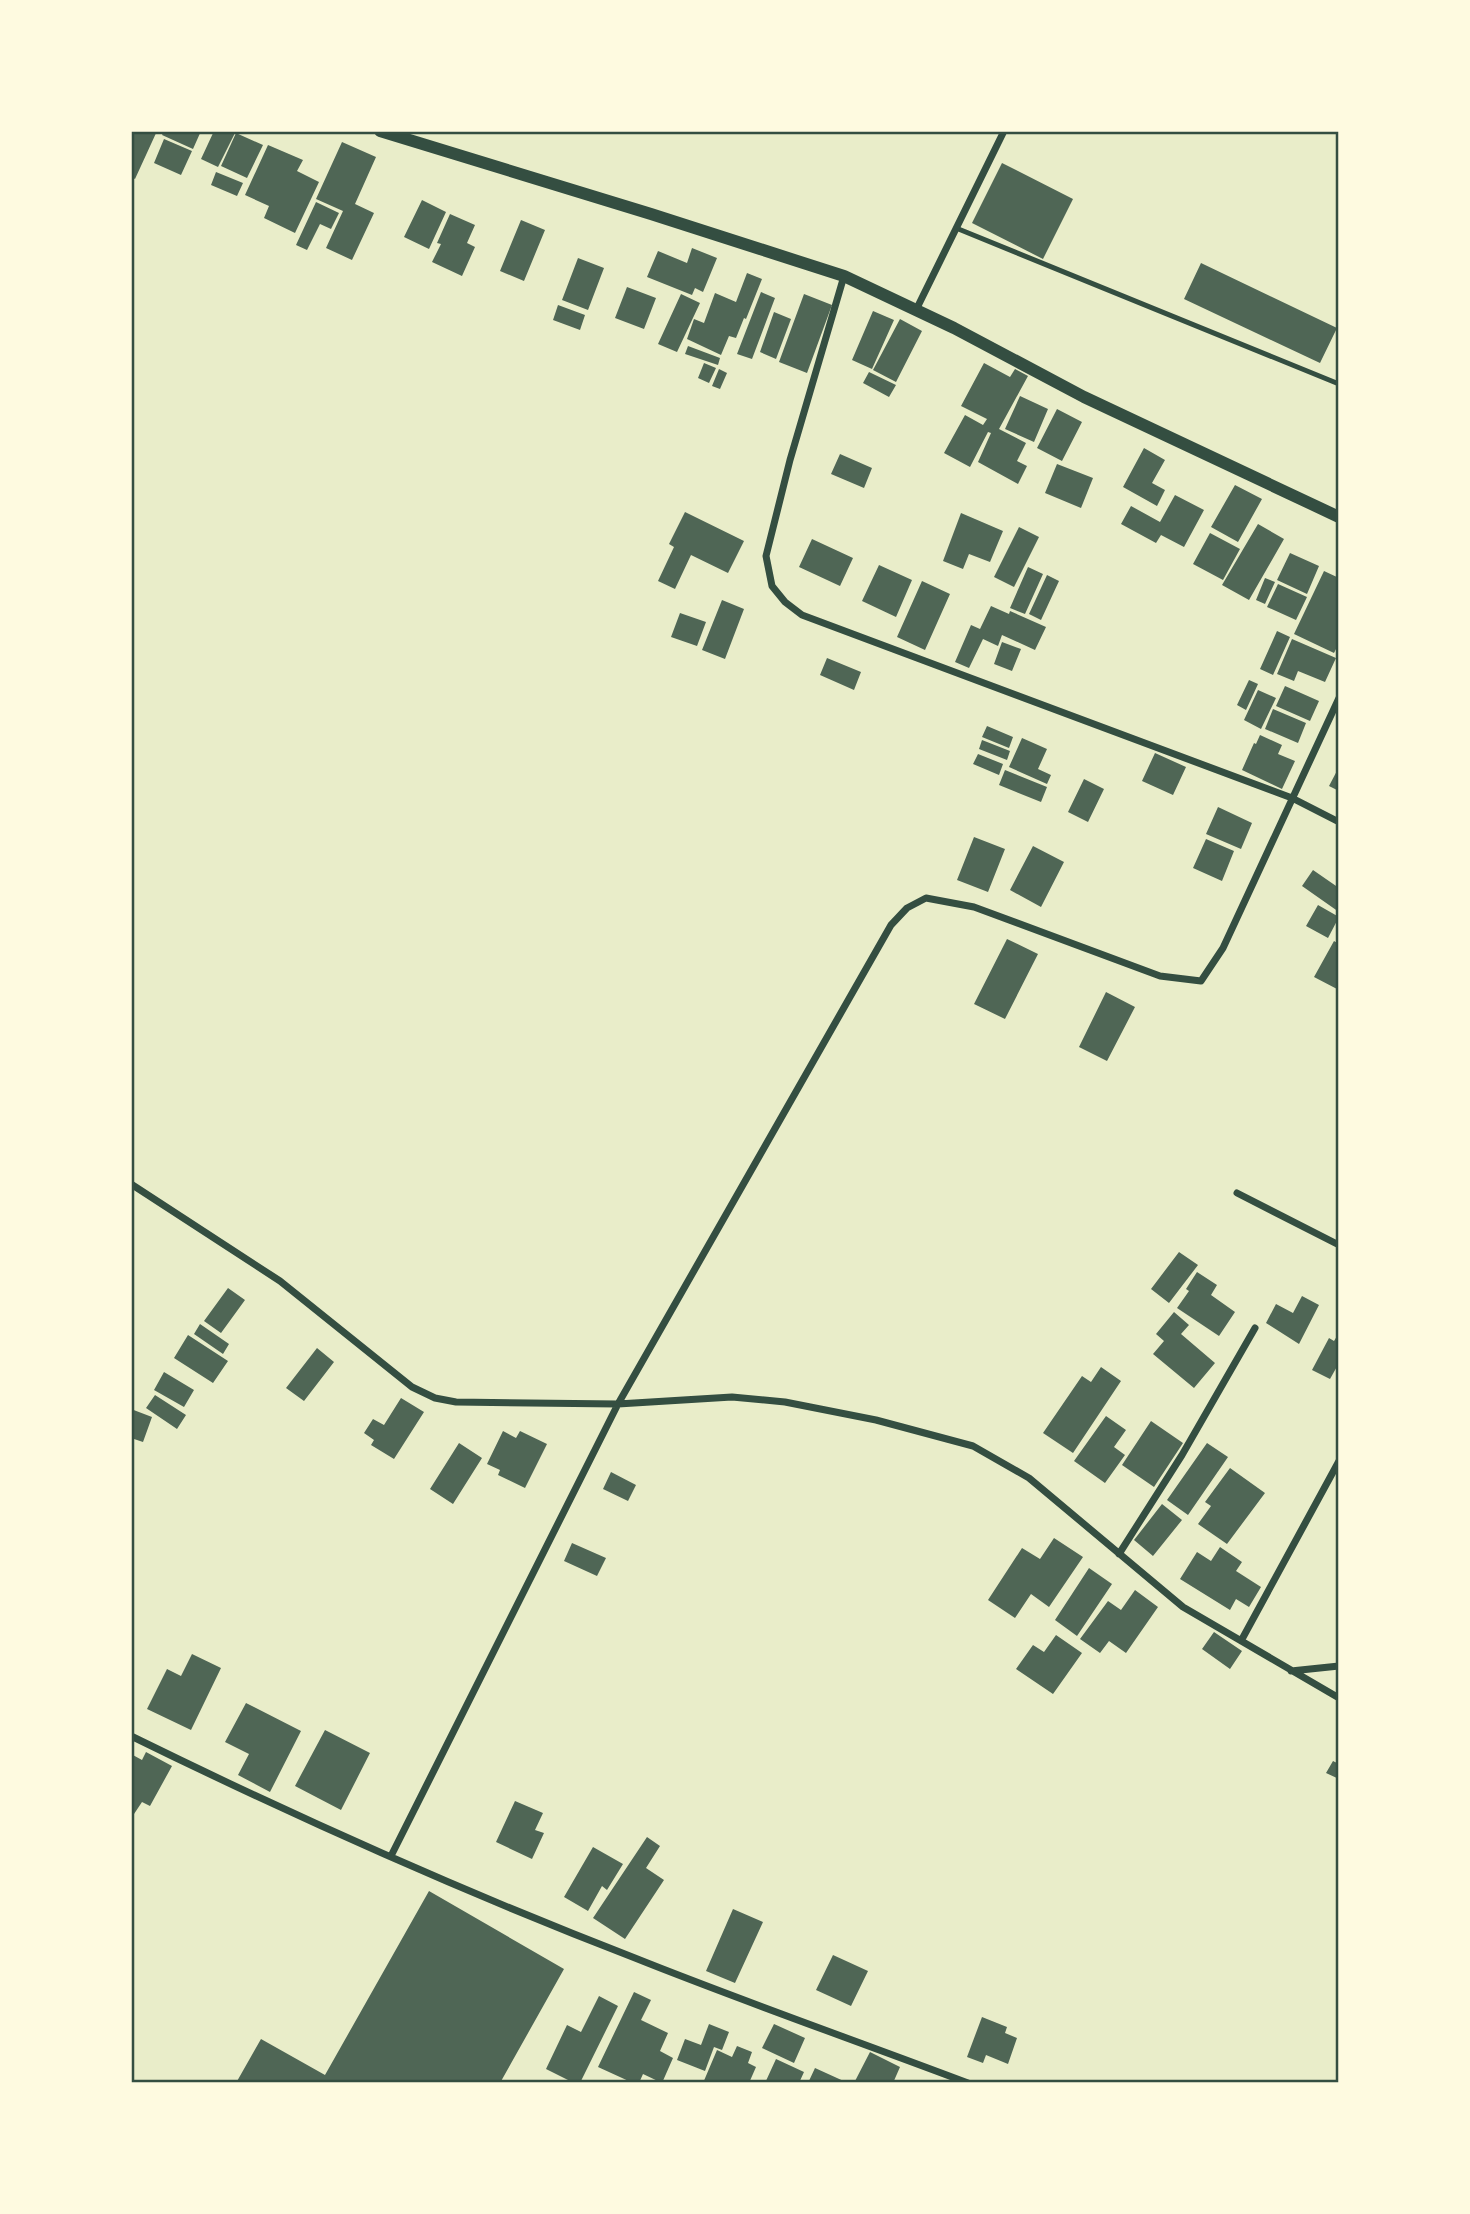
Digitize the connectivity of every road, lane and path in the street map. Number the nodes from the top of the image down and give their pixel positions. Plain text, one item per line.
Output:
1 (380, 131) edge
2 (1004, 131) edge
3 (956, 228) junction
4 (844, 276) junction
5 (916, 310) junction
6 (1339, 384) edge
7 (1339, 517) edge
8 (1339, 698) edge
9 (1292, 799) junction
10 (1339, 822) edge
11 (131, 1184) edge
12 (1237, 1194) dead end
13 (1339, 1245) edge
14 (1255, 1328) dead end
15 (618, 1404) junction
16 (1339, 1461) edge
17 (1119, 1554) junction
18 (1241, 1641) junction
19 (1339, 1666) edge
20 (1291, 1671) junction
21 (1339, 1699) edge
22 (131, 1736) edge
23 (391, 1856) junction
24 (965, 2082) edge

1 - 4 street
2 - 3 street
3 - 5 street
3 - 6 lane
4 - 5 street
4 - 9 street
5 - 7 street
8 - 9 street
9 - 10 street
9 - 15 street
11 - 15 street
12 - 13 street
14 - 17 street
15 - 17 street
15 - 23 street
16 - 18 street
17 - 18 street
18 - 20 street
19 - 20 street
20 - 21 street
22 - 23 street
23 - 24 street

